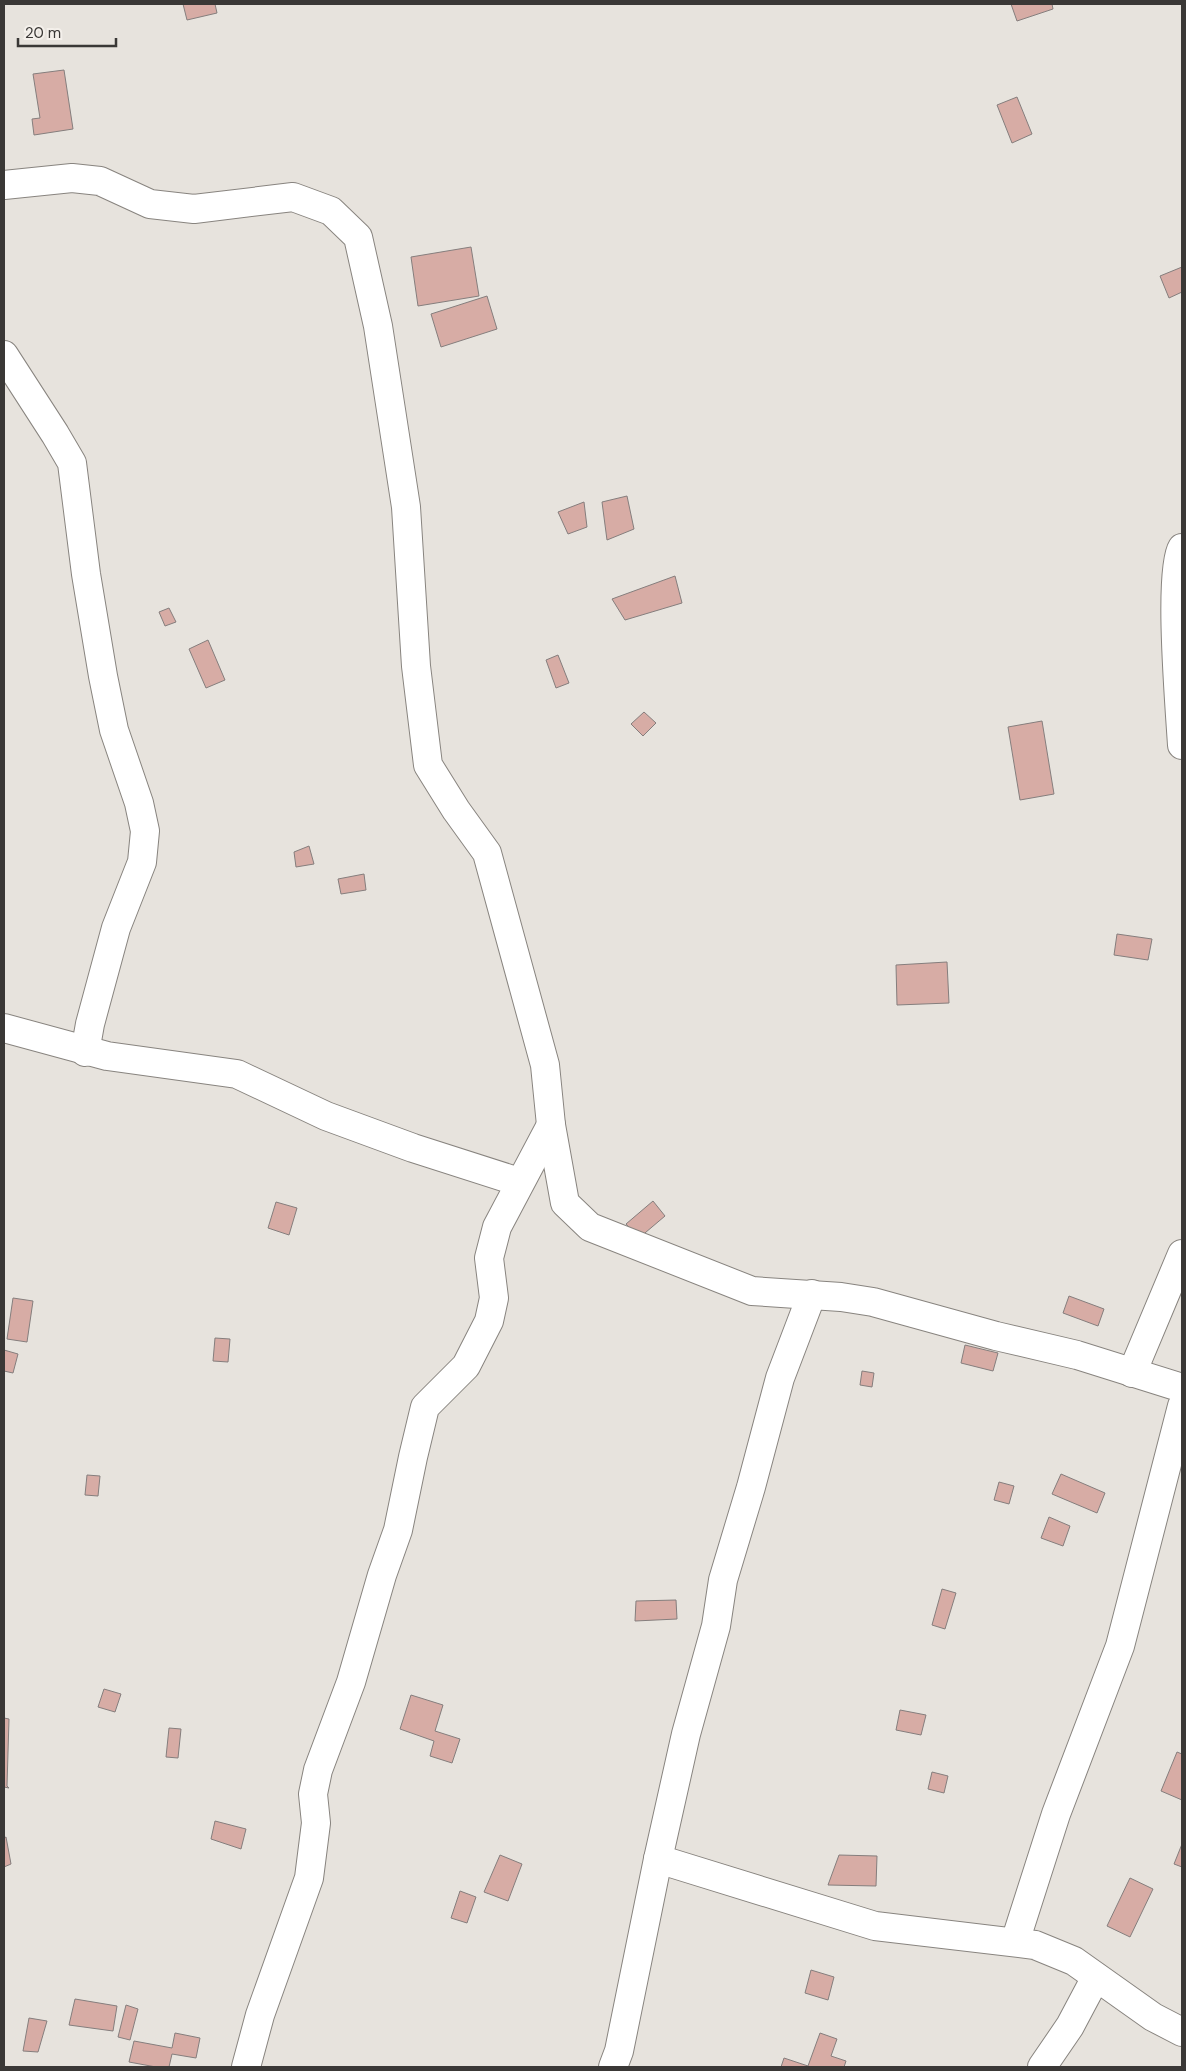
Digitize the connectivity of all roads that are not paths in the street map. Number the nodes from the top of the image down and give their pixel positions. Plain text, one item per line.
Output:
1 (4, 185) edge
2 (4, 354) edge
3 (1182, 548) edge
4 (1182, 745) edge
5 (4, 1028) edge
6 (85, 1052) junction
7 (550, 1125) junction
8 (519, 1182) junction
9 (1182, 1254) edge
10 (812, 1294) junction
11 (1132, 1373) junction
12 (1182, 1388) edge
13 (1182, 1406) edge
14 (658, 1859) junction
15 (1015, 1942) junction
16 (1096, 1977) junction
17 (1182, 2032) edge
18 (246, 2067) edge
19 (614, 2067) edge
20 (1042, 2067) edge

1 - 7 street
2 - 6 street
3 - 4 street
5 - 6 street
6 - 8 street
7 - 8 street
7 - 10 street
8 - 18 street
9 - 11 street
10 - 11 street
10 - 14 street
11 - 12 street
13 - 15 street
14 - 15 street
14 - 19 street
15 - 16 street
16 - 17 street
16 - 20 street

